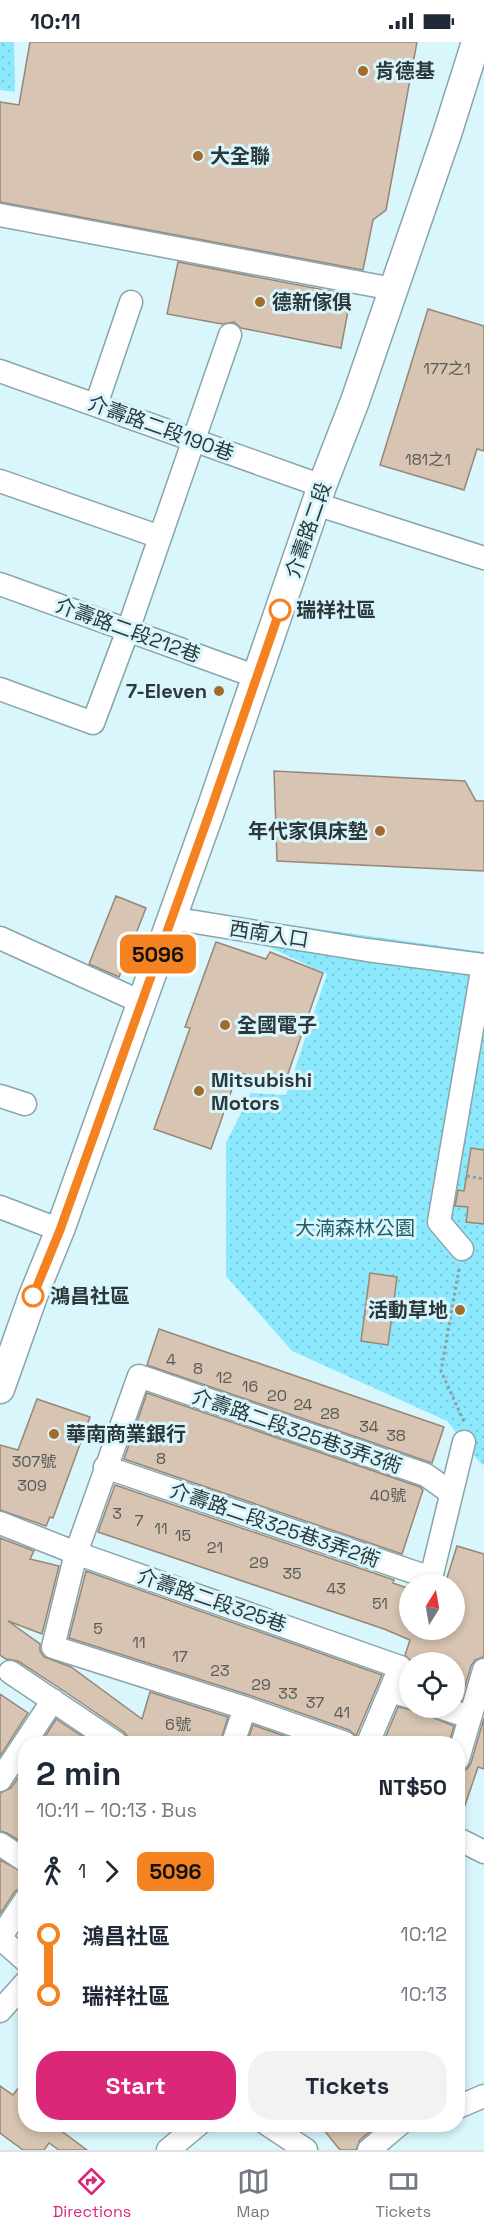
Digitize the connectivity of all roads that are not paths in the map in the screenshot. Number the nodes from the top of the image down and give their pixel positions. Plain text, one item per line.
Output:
1 (476, 42) edge
2 (0, 214) edge
3 (393, 289) junction
4 (131, 302) dead end
5 (231, 335) dead end
6 (0, 371) edge
7 (96, 405) junction
8 (194, 440) junction
9 (0, 480) edge
10 (319, 495) junction
11 (160, 537) junction
12 (484, 558) edge
13 (0, 584) edge
14 (128, 630) junction
15 (257, 677) junction
16 (0, 689) edge
17 (171, 918) junction
18 (0, 938) edge
19 (483, 965) edge
20 (141, 1002) junction
21 (0, 1096) edge
22 (25, 1104) dead end
23 (0, 1208) edge
24 (60, 1230) junction
25 (462, 1249) road end
26 (0, 1389) edge
27 (464, 1442) road end
28 (105, 1467) junction
29 (451, 1493) junction
30 (0, 1523) edge
31 (76, 1553) junction
32 (399, 1667) edge
33 (484, 1670) edge
34 (10, 1672) dead end
35 (399, 1696) edge
36 (53, 1700) junction
37 (245, 1708) junction
38 (465, 1715) edge
39 (470, 1717) junction
40 (33, 1736) edge
41 (106, 1736) edge
42 (235, 1736) edge
43 (321, 1736) edge
44 (373, 1736) edge
45 (465, 1736) edge
46 (465, 1842) edge
47 (0, 1844) edge
48 (484, 1852) edge
49 (18, 1856) edge
50 (18, 1911) edge
51 (0, 1938) edge
52 (18, 1954) edge
53 (18, 1991) edge
54 (0, 2011) edge
55 (484, 2096) edge
56 (465, 2104) edge
57 (189, 2132) edge
58 (279, 2132) edge
59 (390, 2132) edge
60 (168, 2150) edge
61 (306, 2150) edge
62 (369, 2150) edge

1 - 3 main road, 介壽路二段
2 - 3 street
3 - 10 main road, 介壽路二段
4 - 7 street
5 - 8 street
6 - 7 street, 介壽路二段190巷
7 - 8 street, 介壽路二段190巷
8 - 10 street, 介壽路二段190巷
8 - 11 street
9 - 11 street
10 - 12 street, 介壽路二段190巷
10 - 15 main road, 介壽路二段
11 - 14 street
13 - 14 street, 介壽路二段212巷
14 - 15 street, 介壽路二段212巷
14 - 16 street
15 - 17 main road, 介壽路二段
17 - 19 street, 西南入口
17 - 20 main road, 介壽路二段
18 - 20 street
19 - 25 street
20 - 24 main road, 介壽路二段
21 - 22 street
23 - 24 street
24 - 26 main road, 介壽路二段
27 - 29 street
28 - 29 street, 介壽路二段325巷3弄3衖
28 - 29 street, 介壽路二段325巷3弄2衖
28 - 31 street
30 - 31 street, 介壽路二段325巷
31 - 32 street, 介壽路二段325巷
31 - 37 street
33 - 39 street
34 - 36 street
35 - 44 street
36 - 40 street
36 - 41 street
37 - 42 street
37 - 43 street
38 - 39 street
39 - 45 street
46 - 48 street
47 - 49 street
50 - 51 street
51 - 52 street
53 - 54 street
55 - 56 street
57 - 60 street
58 - 61 street
59 - 62 street

